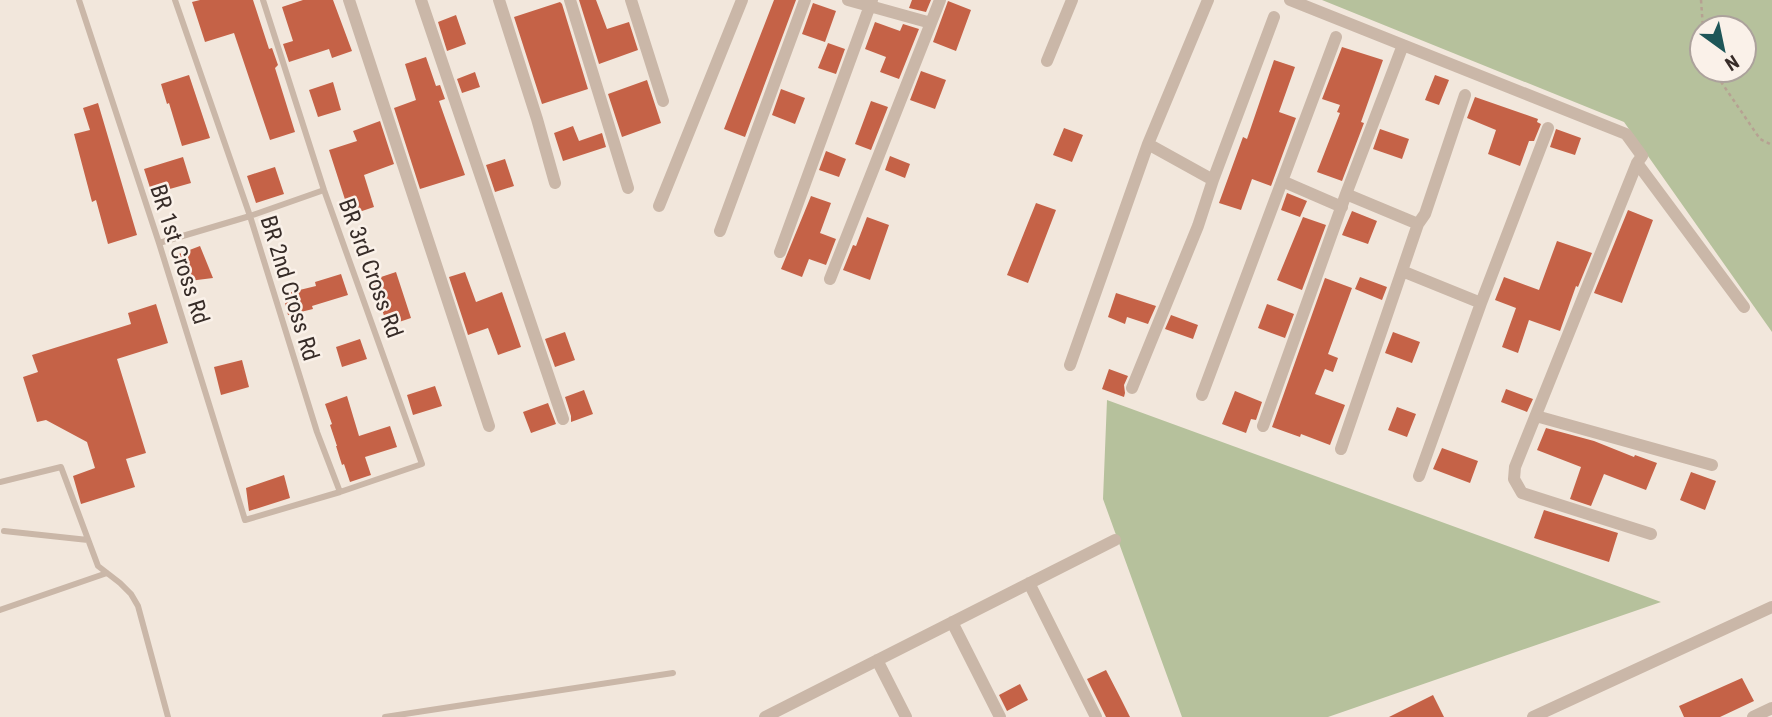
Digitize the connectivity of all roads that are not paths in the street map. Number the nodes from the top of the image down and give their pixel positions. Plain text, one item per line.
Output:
1 (79, 0) edge
2 (175, 0) edge
3 (263, 0) edge
4 (349, 0) edge
5 (421, 0) edge
6 (569, 0) edge
7 (631, 0) edge
8 (742, 0) edge
9 (805, 0) edge
10 (848, 0) edge
11 (940, 0) edge
12 (1072, 0) edge
13 (1208, 0) edge
14 (1290, 0) edge
15 (502, 1) edge
16 (871, 4) edge
17 (1274, 17) dead end
18 (931, 23) junction
19 (1336, 37) dead end
20 (1403, 45) junction
21 (1047, 61) dead end
22 (1465, 95) dead end
23 (663, 101) dead end
24 (1548, 128) dead end
25 (1147, 144) junction
26 (1637, 163) junction
27 (1213, 180) junction
28 (1282, 181) junction
29 (555, 183) dead end
30 (628, 188) dead end
31 (324, 190) junction
32 (1344, 201) junction
33 (659, 206) dead end
34 (250, 216) junction
35 (1418, 224) junction
36 (720, 231) dead end
37 (159, 243) junction
38 (780, 251) dead end
39 (1402, 271) junction
40 (830, 279) dead end
41 (1481, 303) junction
42 (1744, 307) dead end
43 (1070, 365) dead end
44 (1132, 388) dead end
45 (1202, 395) dead end
46 (1536, 416) junction
47 (563, 419) dead end
48 (489, 426) dead end
49 (1263, 426) dead end
50 (1341, 449) dead end
51 (1712, 466) dead end
52 (1419, 476) dead end
53 (0, 482) edge
54 (340, 492) junction
55 (4, 531) dead end
56 (1651, 534) dead end
57 (88, 540) junction
58 (1115, 540) dead end
59 (107, 573) junction
60 (1030, 583) junction
61 (1772, 607) edge
62 (0, 610) edge
63 (952, 622) junction
64 (877, 660) junction
65 (673, 673) dead end
66 (1772, 708) edge
67 (788, 712) edge
68 (168, 717) edge
69 (384, 717) edge
70 (765, 717) edge
71 (906, 717) edge
72 (1000, 717) edge
73 (1096, 717) edge
74 (1533, 717) edge
75 (1753, 717) edge

1 - 37 lane, BR 1st Cross Rd
2 - 34 lane, BR 2nd Cross Rd
3 - 31 lane, BR 3rd Cross Rd
4 - 48 street
5 - 47 street
6 - 30 street
7 - 23 street
8 - 33 street
9 - 36 street
10 - 16 street
11 - 18 street
12 - 21 street
13 - 25 street
14 - 20 street
15 - 29 street
16 - 18 street
16 - 38 street
17 - 27 street
18 - 40 street
19 - 28 street
20 - 26 street
20 - 32 street
22 - 35 street
24 - 41 street
25 - 27 street
25 - 43 street
26 - 42 street
26 - 46 street
27 - 44 street
28 - 32 street
28 - 45 street
31 - 34 lane
31 - 54 lane, BR 3rd Cross Rd
32 - 35 street
32 - 49 street
34 - 37 lane
34 - 54 lane, BR 2nd Cross Rd
35 - 39 street
37 - 54 lane, BR 1st Cross Rd
39 - 41 street
39 - 50 street
41 - 52 street
46 - 51 street
46 - 56 street
53 - 57 lane
55 - 57 lane
57 - 59 lane
58 - 60 street
59 - 62 lane
59 - 68 lane
60 - 63 street
60 - 73 street
61 - 74 street
63 - 64 street
63 - 72 street
64 - 67 street
64 - 71 street
65 - 69 lane
66 - 75 street
67 - 70 street

